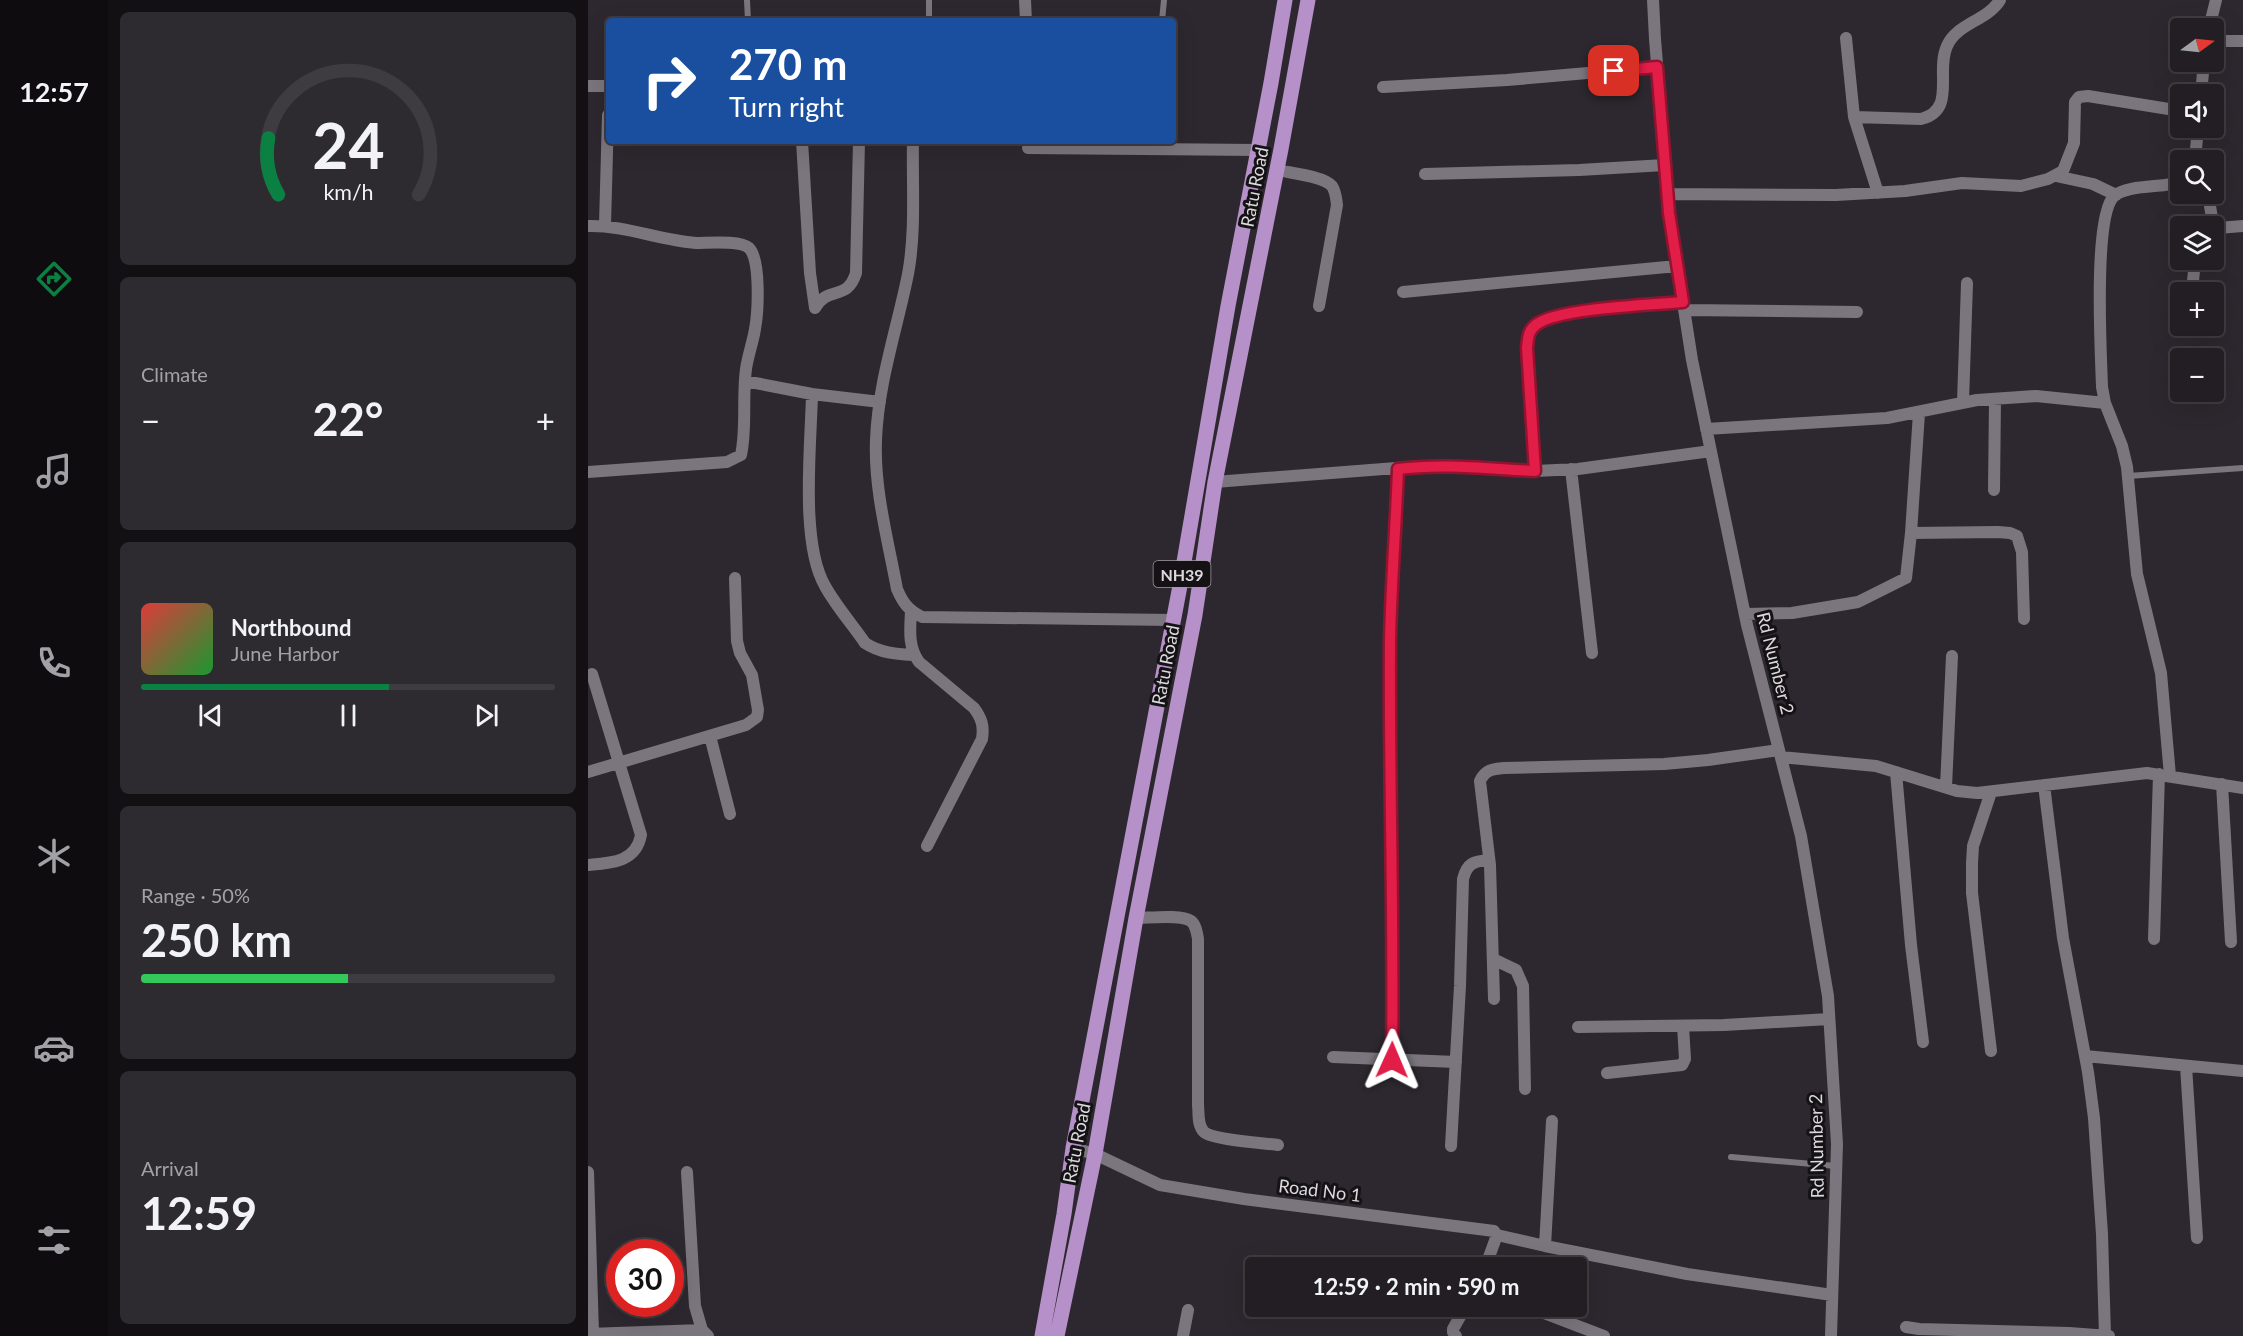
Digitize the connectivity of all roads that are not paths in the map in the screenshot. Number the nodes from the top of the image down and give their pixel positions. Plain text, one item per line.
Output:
1 (747, 0) edge
2 (929, 0) edge
3 (1025, 0) edge
4 (1164, 0) edge
5 (1285, 0) edge
6 (1308, 0) edge
7 (1653, 0) edge
8 (2000, 0) edge
9 (2216, 0) edge
10 (748, 18) edge
11 (929, 18) edge
12 (1026, 18) edge
13 (1162, 18) edge
14 (2212, 18) edge
15 (1846, 38) dead end
16 (2224, 41) edge
17 (2243, 41) edge
18 (1657, 67) junction
19 (588, 86) edge
20 (606, 86) edge
21 (1383, 87) dead end
22 (2170, 109) edge
23 (1854, 117) junction
24 (607, 144) edge
25 (802, 144) edge
26 (859, 144) edge
27 (913, 144) edge
28 (1028, 148) dead end
29 (1258, 150) junction
30 (1665, 165) junction
31 (1277, 170) junction
32 (1425, 174) dead end
33 (2055, 177) junction
34 (2170, 184) edge
35 (1878, 193) junction
36 (1668, 194) junction
37 (2116, 195) junction
38 (605, 225) junction
39 (588, 226) edge
40 (2243, 226) edge
41 (2224, 230) edge
42 (1677, 266) junction
43 (1966, 283) dead end
44 (1403, 292) dead end
45 (1320, 306) dead end
46 (1684, 306) junction
47 (1857, 312) dead end
48 (745, 381) junction
49 (812, 394) junction
50 (1995, 399) junction
51 (880, 402) junction
52 (1963, 402) junction
53 (2105, 403) junction
54 (1919, 412) junction
55 (1706, 429) junction
56 (1711, 451) junction
57 (2243, 468) edge
58 (1398, 469) junction
59 (1571, 469) junction
60 (1535, 471) junction
61 (588, 472) edge
62 (2128, 476) junction
63 (1215, 482) junction
64 (1994, 490) dead end
65 (1911, 533) junction
66 (735, 578) dead end
67 (911, 611) junction
68 (1744, 614) junction
69 (2025, 619) dead end
70 (1173, 620) junction
71 (1592, 653) dead end
72 (913, 655) junction
73 (1952, 656) dead end
74 (592, 674) dead end
75 (710, 736) junction
76 (1780, 753) junction
77 (620, 762) junction
78 (588, 772) edge
79 (1896, 772) junction
80 (2164, 775) junction
81 (2222, 784) junction
82 (2044, 785) junction
83 (1946, 788) junction
84 (2243, 788) edge
85 (1991, 792) junction
86 (730, 814) dead end
87 (927, 846) dead end
88 (1489, 860) junction
89 (588, 865) edge
90 (1136, 918) junction
91 (2154, 939) dead end
92 (2231, 942) dead end
93 (1493, 959) junction
94 (1494, 999) dead end
95 (1829, 1019) junction
96 (1578, 1026) dead end
97 (1683, 1026) junction
98 (1923, 1042) dead end
99 (1991, 1051) dead end
100 (2085, 1056) junction
101 (1333, 1057) dead end
102 (1392, 1060) junction
103 (1455, 1062) junction
104 (2186, 1065) junction
105 (2243, 1071) edge
106 (1607, 1073) dead end
107 (1525, 1089) dead end
108 (1552, 1121) dead end
109 (1278, 1145) dead end
110 (1451, 1146) dead end
111 (1072, 1148) junction
112 (1095, 1154) junction
113 (1731, 1157) dead end
114 (1837, 1166) junction
115 (588, 1172) edge
116 (687, 1172) dead end
117 (1497, 1235) junction
118 (2197, 1238) dead end
119 (1545, 1246) junction
120 (1489, 1257) edge
121 (1832, 1295) junction
122 (1188, 1310) dead end
123 (1460, 1317) edge
124 (1555, 1317) edge
125 (1906, 1327) dead end
126 (705, 1333) edge
127 (1976, 1333) edge
128 (591, 1334) edge
129 (1042, 1336) edge
130 (1058, 1336) edge
131 (1183, 1336) edge
132 (1456, 1336) edge
133 (1604, 1336) edge
134 (1831, 1336) edge
135 (2100, 1336) edge

1 - 10 lane
2 - 11 lane
3 - 12 street
4 - 13 lane
5 - 29 main road, Ratu Road / NH39
6 - 31 main road, Ratu Road
7 - 18 street, Rd Number 2
8 - 23 street
9 - 14 street
15 - 23 street
16 - 17 street
18 - 21 street
18 - 30 street, Rd Number 2
19 - 20 street
22 - 33 street
23 - 35 street
24 - 38 street
25 - 26 street
27 - 51 street
28 - 29 street
29 - 70 main road, Ratu Road / NH39
30 - 32 street
30 - 36 street, Rd Number 2
31 - 45 street
31 - 63 main road, Ratu Road
33 - 35 street
33 - 37 street
34 - 37 street
35 - 36 street
36 - 42 street, Rd Number 2
37 - 53 street
38 - 39 street
38 - 48 street
40 - 41 street
42 - 44 street
42 - 46 street, Rd Number 2
43 - 52 street
46 - 47 street
46 - 55 street, Rd Number 2
46 - 60 street
48 - 49 street
48 - 61 street
49 - 51 street
49 - 72 street
50 - 52 street
50 - 53 street
50 - 64 street
51 - 67 street
52 - 54 street
53 - 62 street
54 - 55 street
54 - 65 street
55 - 56 street, Rd Number 2
56 - 59 street
56 - 68 street, Rd Number 2
57 - 62 lane
58 - 60 street
58 - 63 street
58 - 102 street
59 - 60 street
59 - 71 street
62 - 80 street
63 - 90 main road, Ratu Road
65 - 68 street
65 - 69 street
66 - 75 street
67 - 70 street
67 - 72 street
68 - 76 street, Rd Number 2
70 - 111 main road, Ratu Road / NH39
72 - 87 street
73 - 83 street
74 - 77 street
75 - 77 street
75 - 86 street
76 - 79 street
76 - 88 street
76 - 95 street, Rd Number 2
77 - 78 street
77 - 89 street
79 - 83 street
79 - 98 street
80 - 81 street
80 - 82 street
80 - 91 street
81 - 84 street
81 - 92 street
82 - 85 street
82 - 100 street
83 - 85 street
85 - 99 street
88 - 93 street
88 - 103 street
90 - 109 street
90 - 112 main road, Ratu Road
93 - 94 street
93 - 107 street
95 - 97 street
95 - 114 street, Rd Number 2
96 - 97 street
97 - 106 street
100 - 104 street
100 - 135 street
101 - 102 street
102 - 103 street
103 - 110 street
104 - 105 street
104 - 118 street
108 - 119 street
111 - 112 street, Road No 1
111 - 129 main road, Ratu Road
112 - 117 street, Road No 1
112 - 130 main road, Ratu Road
113 - 114 lane
114 - 121 street, Rd Number 2
115 - 128 street
116 - 126 street
117 - 119 street, Road No 1
117 - 120 street
119 - 121 street, Road No 1
121 - 134 street, Rd Number 2
122 - 131 street
123 - 132 street
124 - 133 street
125 - 127 street
126 - 128 street
127 - 135 street

